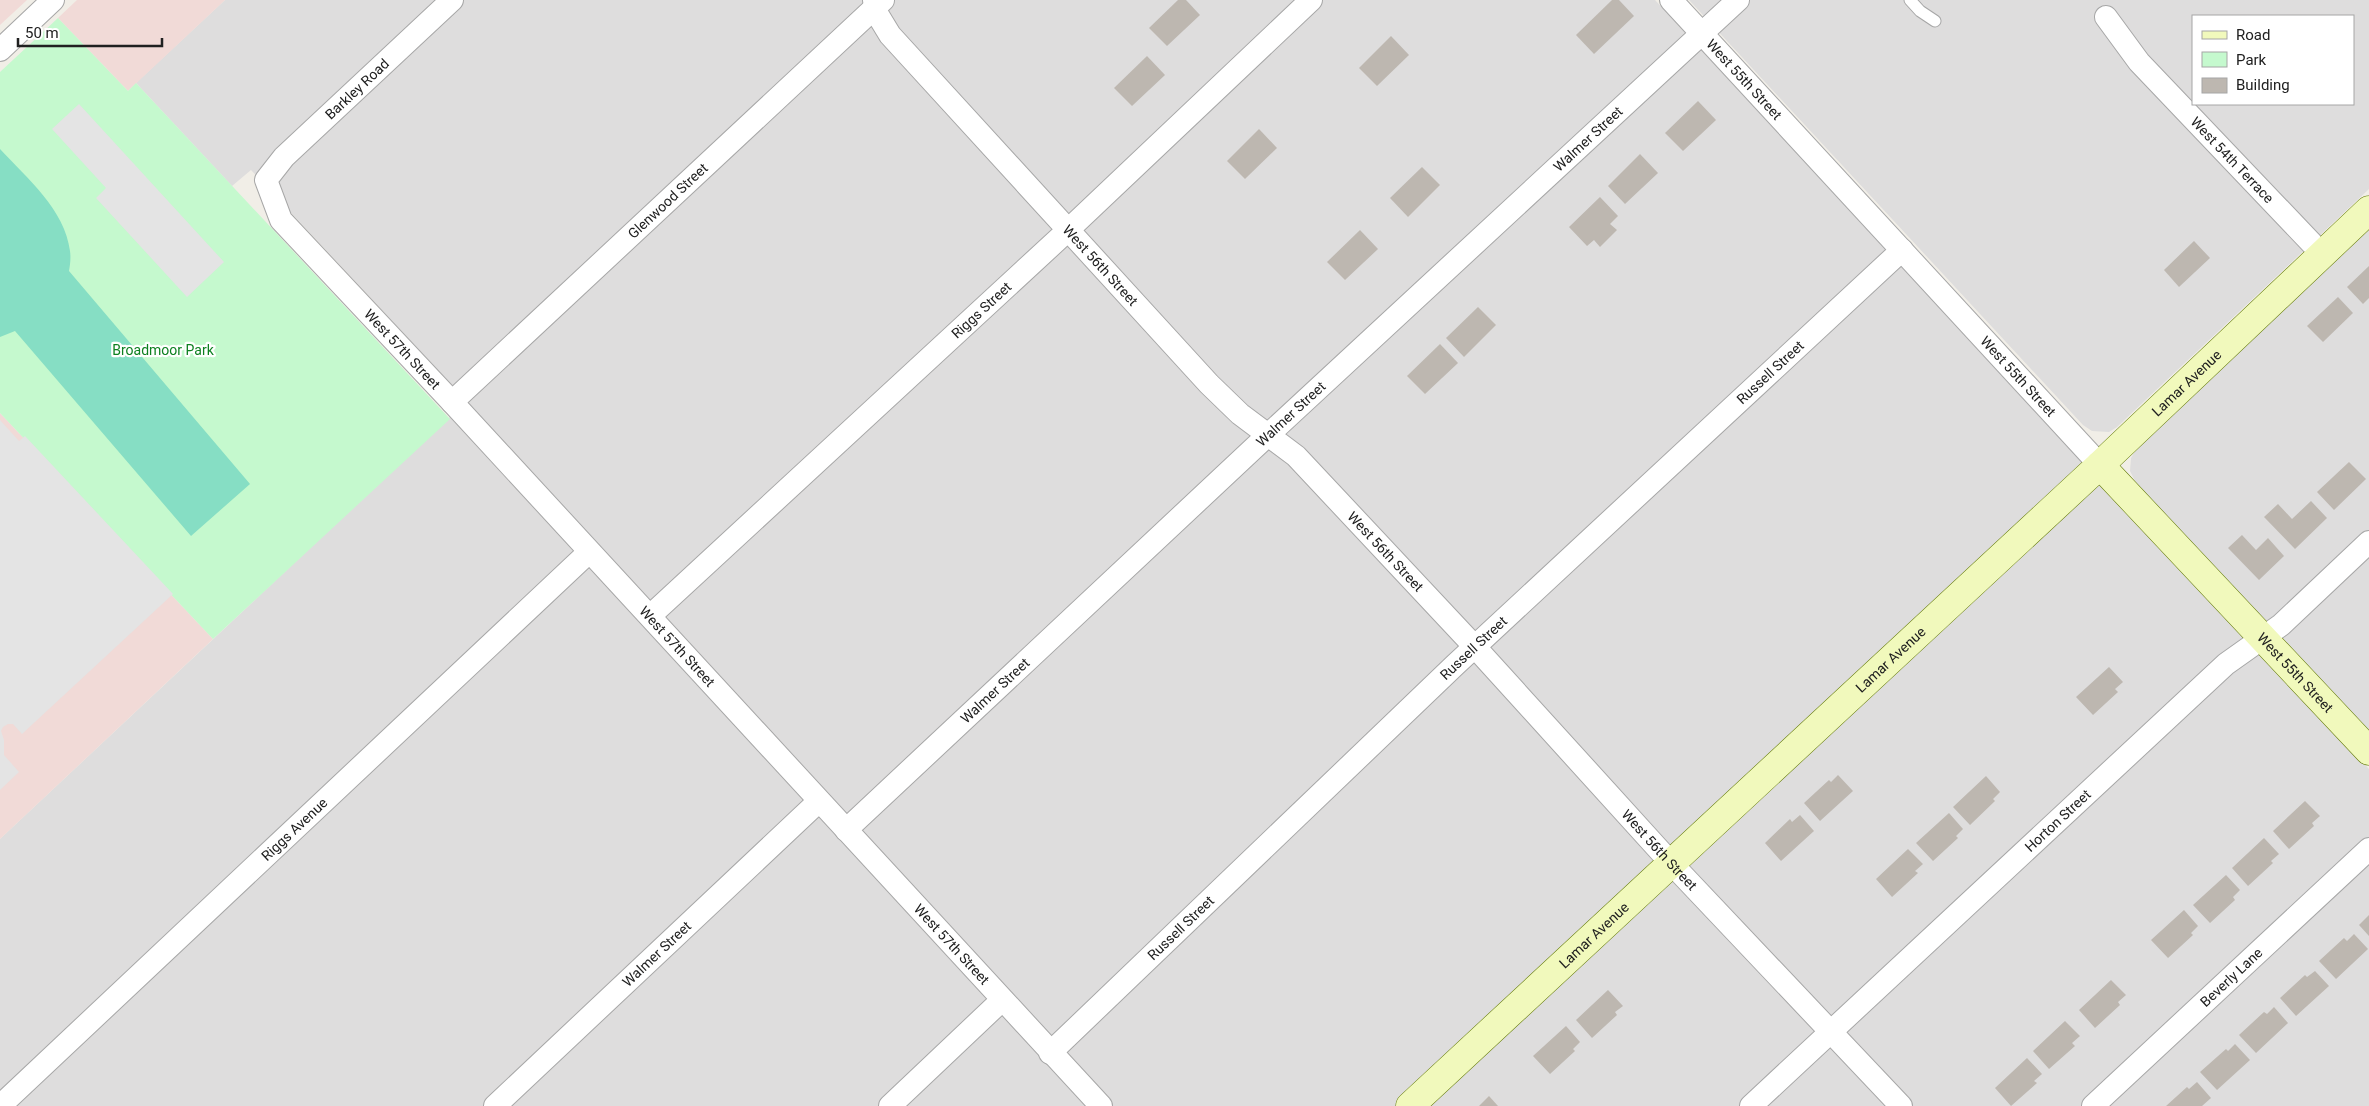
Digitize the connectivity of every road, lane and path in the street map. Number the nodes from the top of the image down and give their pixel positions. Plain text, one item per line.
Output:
1 (53, 0) edge
2 (452, 0) edge
3 (1311, 0) edge
4 (1671, 0) edge
5 (1738, 0) edge
6 (1910, 0) edge
7 (877, 2) edge
8 (2106, 17) dead end
9 (1935, 21) dead end
10 (1702, 34) junction
11 (0, 50) edge
12 (266, 180) joint
13 (2369, 210) edge
14 (1068, 231) junction
15 (1902, 250) junction
16 (2322, 254) junction
17 (452, 402) junction
18 (1268, 436) junction
19 (2100, 465) junction
20 (2369, 542) edge
21 (588, 552) junction
22 (650, 616) junction
23 (2263, 636) junction
24 (1475, 647) junction
25 (2369, 751) edge
26 (818, 802) junction
27 (846, 830) junction
28 (2369, 849) edge
29 (1671, 863) junction
30 (1002, 1000) junction
31 (1832, 1031) junction
32 (1050, 1052) junction
33 (0, 1106) edge
34 (495, 1106) edge
35 (890, 1106) edge
36 (1101, 1106) edge
37 (1410, 1106) edge
38 (1751, 1106) edge
39 (1901, 1106) edge
40 (2093, 1106) edge

1 - 11 street
2 - 12 street, Barkley Road
3 - 14 street, Riggs Street
4 - 10 street, West 55th Street
5 - 10 street, Walmer Street
6 - 9 lane
7 - 14 street, West 56th Street
7 - 17 street, Glenwood Street
8 - 16 street, West 54th Terrace
10 - 15 street, West 55th Street
10 - 18 street, Walmer Street
12 - 17 street, West 57th Street
13 - 16 street, Lamar Avenue
14 - 18 street, West 56th Street
14 - 22 street, Riggs Street
15 - 19 street, West 55th Street
15 - 24 street, Russell Street
16 - 19 street, Lamar Avenue
17 - 21 street, West 57th Street
18 - 24 street, West 56th Street
18 - 27 street, Walmer Street
19 - 23 street, West 55th Street
19 - 29 street, Lamar Avenue
20 - 23 street, Horton Street
21 - 22 street, West 57th Street
21 - 33 street, Riggs Avenue
22 - 26 street, West 57th Street
23 - 25 street, West 55th Street
23 - 31 street, Horton Street
24 - 29 street, West 56th Street
24 - 32 street, Russell Street
26 - 27 street, West 57th Street
26 - 34 street, Walmer Street
27 - 30 street, West 57th Street
28 - 40 street, Beverly Lane
29 - 31 street, West 56th Street
29 - 37 street, Lamar Avenue
30 - 32 street, West 57th Street
30 - 35 street
31 - 38 street, Horton Street
31 - 39 street, West 56th Street
32 - 36 street, West 57th Street

